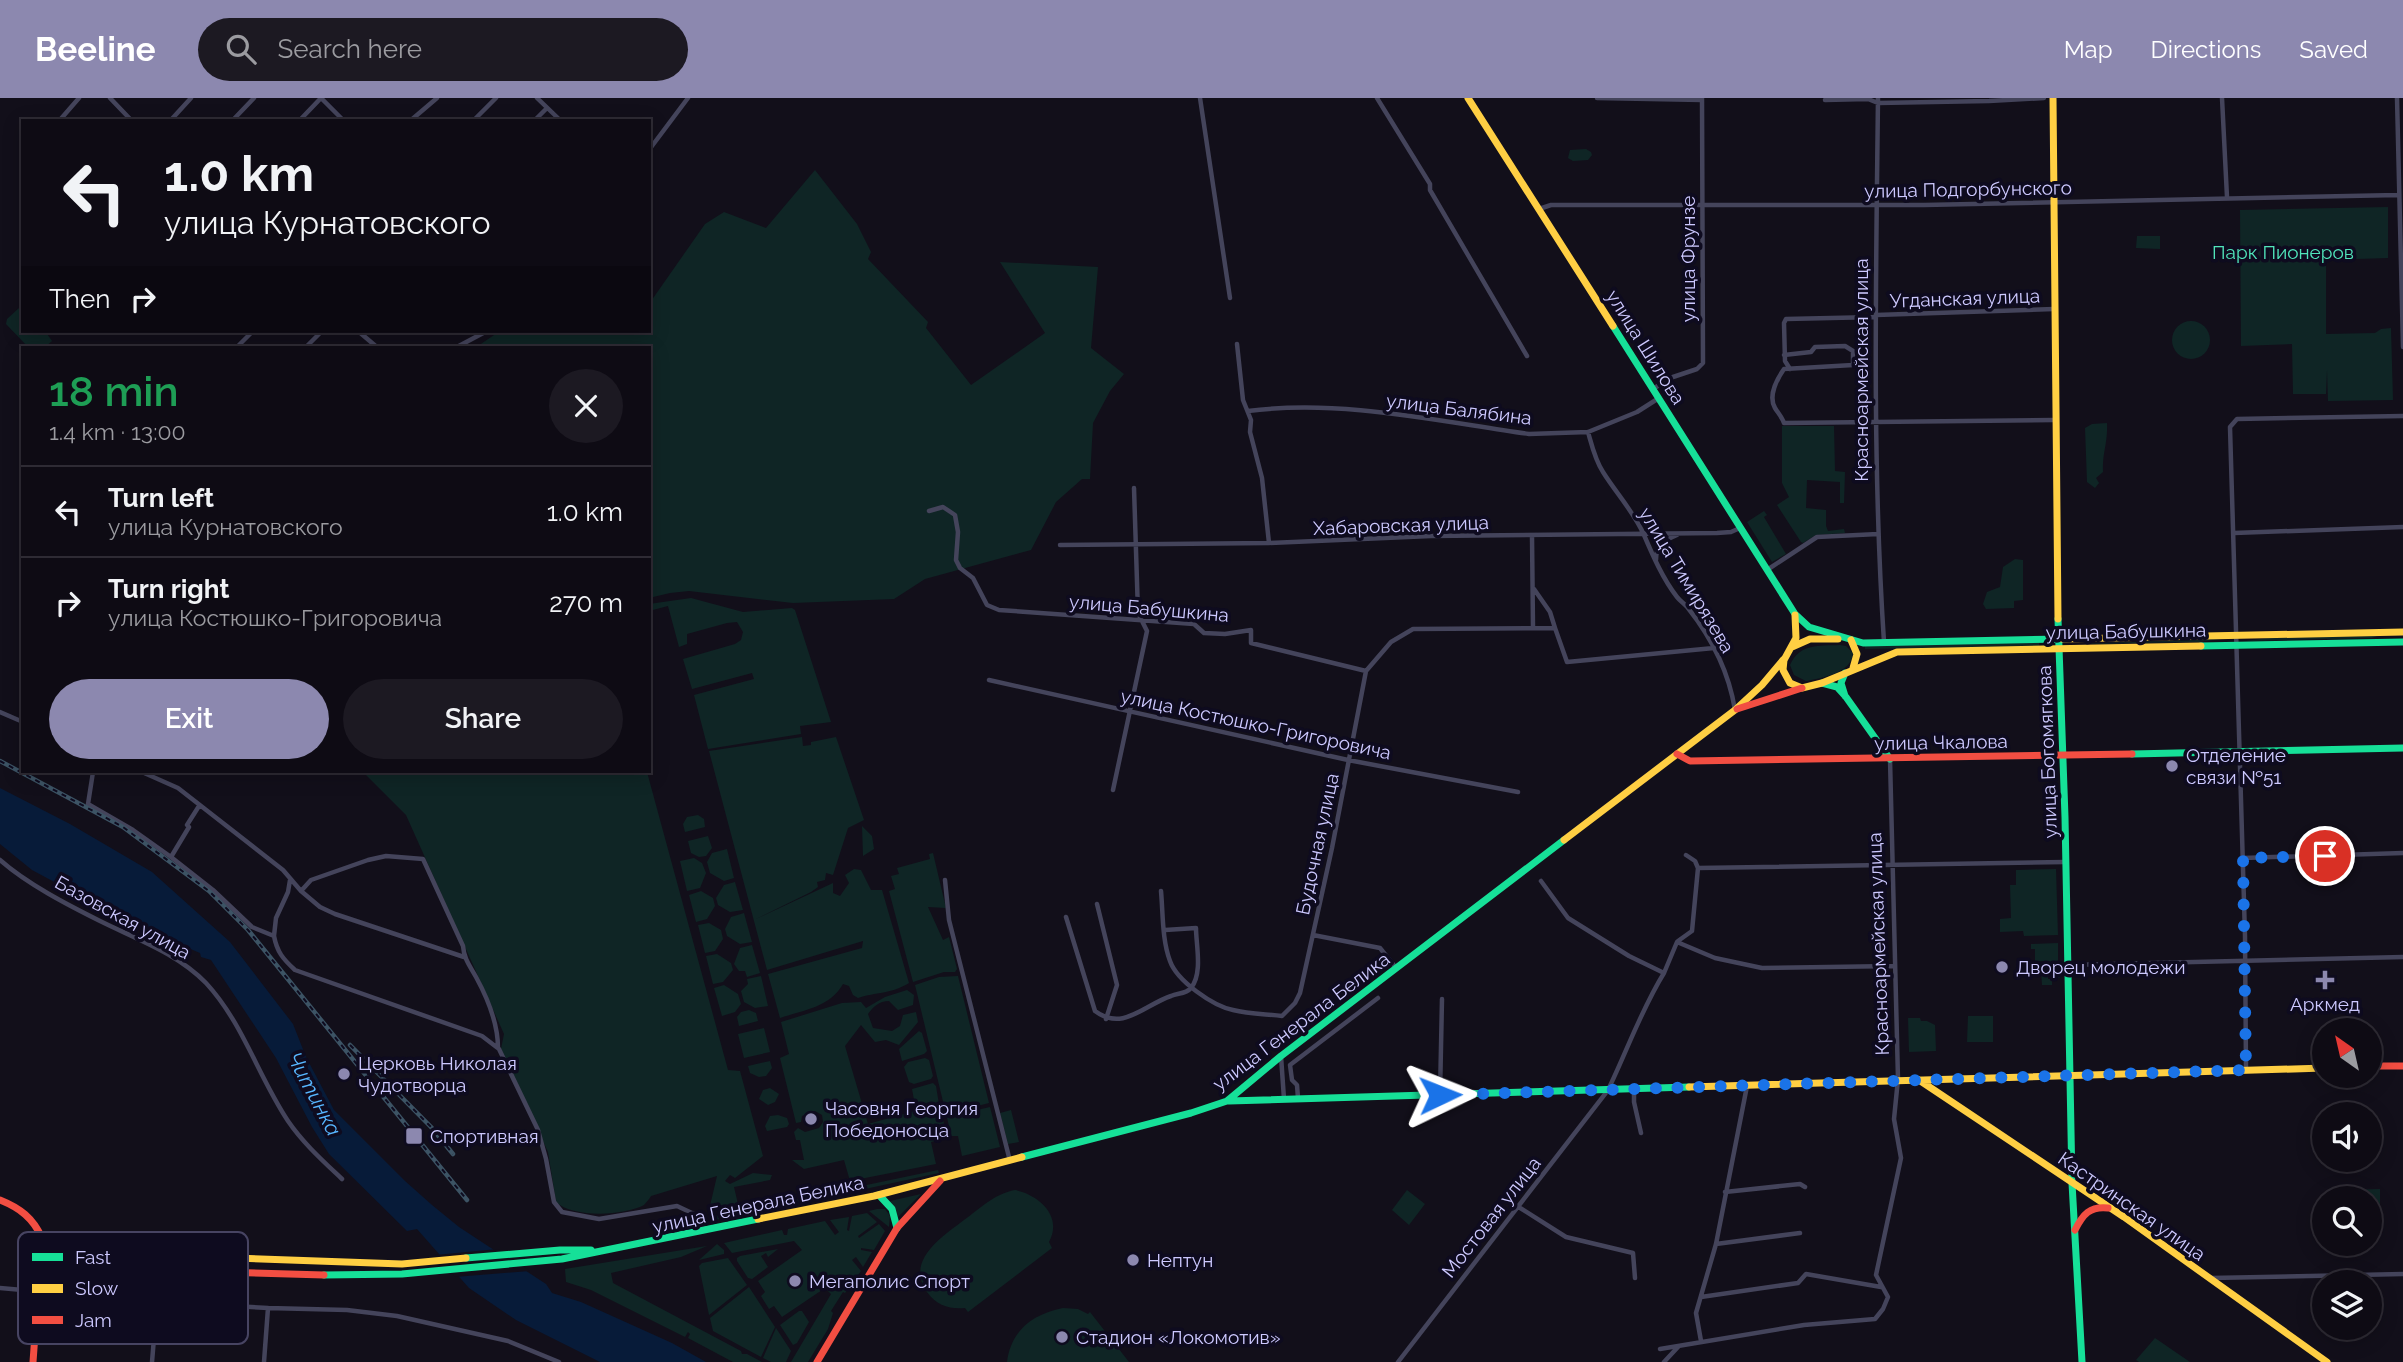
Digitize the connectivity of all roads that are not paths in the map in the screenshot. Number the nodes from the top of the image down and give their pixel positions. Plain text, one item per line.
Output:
1 (79, 98) edge
2 (110, 98) edge
3 (254, 98) edge
4 (321, 98) edge
5 (437, 98) edge
6 (496, 98) edge
7 (537, 98) edge
8 (688, 98) edge
9 (1200, 98) edge
10 (1377, 98) edge
11 (1468, 98) edge
12 (1597, 98) edge
13 (2044, 98) edge
14 (2053, 98) edge
15 (2222, 98) edge
16 (2397, 98) edge
17 (187, 99) edge
18 (1702, 99) edge
19 (1825, 100) dead end
20 (1878, 100) edge
21 (547, 107) junction
22 (61, 119) edge
23 (130, 119) edge
24 (172, 119) edge
25 (234, 119) edge
26 (301, 119) edge
27 (342, 119) edge
28 (412, 119) edge
29 (475, 119) edge
30 (536, 119) edge
31 (559, 119) edge
32 (651, 147) edge
33 (2401, 188) edge
34 (2398, 195) junction
35 (2227, 197) junction
36 (2054, 203) junction
37 (1702, 205) junction
38 (1877, 205) junction
39 (1539, 209) junction
40 (1230, 298) dead end
41 (2402, 305) edge
42 (2054, 309) junction
43 (1876, 316) junction
44 (251, 333) edge
45 (320, 333) edge
46 (360, 333) edge
47 (483, 333) edge
48 (1237, 344) dead end
49 (238, 346) edge
50 (307, 346) edge
51 (372, 346) edge
52 (459, 346) edge
53 (2403, 347) edge
54 (1784, 355) junction
55 (1527, 356) dead end
56 (1790, 369) junction
57 (1653, 389) junction
58 (1659, 398) junction
59 (1248, 411) junction
60 (2403, 416) edge
61 (2054, 420) junction
62 (1877, 422) junction
63 (1588, 432) junction
64 (1134, 488) dead end
65 (929, 512) dead end
66 (2403, 527) edge
67 (1741, 528) junction
68 (2234, 533) junction
69 (1644, 534) junction
70 (1679, 534) junction
71 (1878, 534) junction
72 (1532, 536) junction
73 (1269, 543) junction
74 (1060, 545) dead end
75 (1135, 545) junction
76 (1656, 561) junction
77 (1767, 570) junction
78 (1532, 587) junction
79 (1795, 614) junction
80 (1143, 622) junction
81 (1533, 628) junction
82 (1555, 628) junction
83 (2403, 632) edge
84 (2237, 636) junction
85 (1851, 640) junction
86 (2403, 642) edge
87 (1884, 643) junction
88 (2059, 644) junction
89 (2237, 645) junction
90 (1791, 647) junction
91 (1714, 648) junction
92 (1783, 660) junction
93 (1853, 668) junction
94 (1366, 671) junction
95 (1844, 673) junction
96 (989, 680) dead end
97 (1822, 683) junction
98 (1802, 688) junction
99 (1846, 697) junction
100 (1735, 709) junction
101 (1130, 711) junction
102 (0, 712) edge
103 (21, 721) edge
104 (2403, 748) edge
105 (2240, 752) junction
106 (1677, 754) junction
107 (2063, 756) junction
108 (1890, 759) junction
109 (1348, 760) junction
110 (93, 773) edge
111 (144, 773) edge
112 (1113, 790) dead end
113 (1518, 792) dead end
114 (199, 806) junction
115 (2403, 853) edge
116 (1686, 855) dead end
117 (171, 857) junction
118 (2243, 858) junction
119 (0, 860) edge
120 (2066, 862) junction
121 (1891, 863) junction
122 (1698, 868) junction
123 (290, 879) junction
124 (945, 880) dead end
125 (1541, 881) dead end
126 (301, 891) junction
127 (1161, 891) dead end
128 (1097, 904) dead end
129 (1066, 917) dead end
130 (1165, 930) junction
131 (1313, 935) junction
132 (274, 936) junction
133 (1677, 942) junction
134 (464, 957) junction
135 (2403, 957) edge
136 (2245, 962) junction
137 (2068, 965) junction
138 (1894, 966) junction
139 (1396, 968) junction
140 (1664, 973) junction
141 (1192, 987) junction
142 (1378, 998) dead end
143 (1442, 999) dead end
144 (1106, 1019) junction
145 (499, 1049) junction
146 (1281, 1056) junction
147 (2382, 1066) edge
148 (2403, 1066) edge
149 (2312, 1068) edge
150 (2246, 1070) junction
151 (2071, 1074) junction
152 (1898, 1079) junction
153 (1917, 1079) junction
154 (1747, 1085) junction
155 (1634, 1089) junction
156 (1608, 1090) junction
157 (1440, 1095) junction
158 (1298, 1098) junction
159 (1284, 1099) junction
160 (1227, 1101) junction
161 (1640, 1133) dead end
162 (1010, 1160) junction
163 (342, 1179) dead end
164 (941, 1180) junction
165 (2072, 1183) junction
166 (1805, 1187) dead end
167 (1725, 1192) junction
168 (878, 1195) junction
169 (0, 1200) edge
170 (1517, 1206) junction
171 (2109, 1208) junction
172 (897, 1228) junction
173 (703, 1231) junction
174 (39, 1232) edge
175 (2074, 1232) junction
176 (1800, 1233) dead end
177 (1716, 1244) junction
178 (561, 1255) junction
179 (248, 1259) edge
180 (248, 1273) edge
181 (2403, 1274) edge
182 (1635, 1278) dead end
183 (2208, 1278) junction
184 (1882, 1287) junction
185 (0, 1288) edge
186 (18, 1290) edge
187 (1701, 1297) junction
188 (248, 1307) edge
189 (268, 1308) junction
190 (1701, 1341) junction
191 (34, 1344) edge
192 (154, 1344) edge
193 (1678, 1346) junction
194 (1660, 1349) dead end
195 (33, 1362) edge
196 (152, 1362) edge
197 (264, 1362) edge
198 (559, 1362) edge
199 (817, 1362) edge
200 (1398, 1362) edge
201 (1665, 1362) edge
202 (2081, 1362) edge
203 (2327, 1362) edge

1 - 22 street
2 - 23 street
3 - 25 street
4 - 26 street
4 - 27 street
5 - 28 street
6 - 29 street
7 - 21 street
8 - 32 street
9 - 40 street
10 - 55 street
11 - 39 main road, улица Шилова
12 - 18 street
13 - 20 street
14 - 36 main road, улица Богомягкова
15 - 35 street
16 - 33 street
17 - 24 street
18 - 37 street, улица Фрунзе
19 - 20 street
20 - 38 street, Красноармейская улица
21 - 30 street
21 - 31 street
33 - 34 street
34 - 35 street, улица Подгорбунского
34 - 41 street
35 - 36 street, улица Подгорбунского
36 - 38 street, улица Подгорбунского
36 - 42 main road, улица Богомягкова
37 - 38 street, улица Подгорбунского
37 - 39 street, улица Подгорбунского
37 - 57 street, улица Фрунзе
38 - 43 street, Красноармейская улица
39 - 57 main road, улица Шилова
41 - 53 street
42 - 43 street, Угданская улица
42 - 61 main road, улица Богомягкова
43 - 54 street, Угданская улица
43 - 62 street, Красноармейская улица
44 - 49 street
45 - 50 street
46 - 51 street
47 - 52 street
48 - 59 street
54 - 56 street
54 - 56 street
56 - 62 street
57 - 58 main road, улица Шилова
58 - 63 street, улица Балябина
58 - 67 main road, улица Шилова
59 - 63 street, улица Балябина
59 - 73 street
60 - 68 street
61 - 62 street
61 - 88 main road, улица Богомягкова
62 - 71 street, Красноармейская улица
63 - 69 street, улица Тимирязева
64 - 75 street
65 - 80 street, улица Бабушкина
66 - 68 street
67 - 70 street, Хабаровская улица
67 - 77 main road, улица Шилова
68 - 84 street
69 - 70 street, Хабаровская улица
69 - 72 street, Хабаровская улица
69 - 76 street, улица Тимирязева
70 - 76 street
71 - 77 street
71 - 87 street, Красноармейская улица
72 - 73 street, Хабаровская улица
72 - 78 street
73 - 75 street, Хабаровская улица
74 - 75 street, Хабаровская улица
75 - 80 street
76 - 91 street, улица Тимирязева
77 - 79 main road, улица Шилова
78 - 81 street
78 - 82 street
79 - 85 main road
79 - 90 main road
80 - 94 street, улица Бабушкина
80 - 101 street
81 - 82 street
81 - 94 street
82 - 91 street
83 - 84 main road, улица Бабушкина
84 - 88 main road, улица Бабушкина
84 - 89 street
85 - 87 main road, улица Бабушкина
85 - 90 main road
85 - 93 main road
86 - 89 main road, улица Бабушкина
87 - 88 main road, улица Бабушкина
88 - 89 main road, улица Бабушкина
88 - 93 main road, улица Бабушкина
88 - 107 main road, улица Богомягкова
89 - 105 street
90 - 92 main road, улица Генерала Белика
91 - 100 street, улица Тимирязева
92 - 98 main road
92 - 100 main road, улица Генерала Белика
93 - 95 main road, улица Бабушкина
94 - 109 street, Будочная улица
95 - 97 main road, улица Бабушкина
95 - 99 main road
96 - 101 street, улица Костюшко-Григоровича
97 - 98 main road, улица Бабушкина
97 - 99 main road
98 - 100 main road, улица Бабушкина
99 - 108 main road
100 - 106 main road, улица Генерала Белика
101 - 109 street, улица Костюшко-Григоровича
101 - 112 street
102 - 103 street
104 - 105 main road, улица Чкалова
105 - 107 main road, улица Чкалова
105 - 118 street
106 - 108 main road, улица Чкалова
106 - 139 main road, улица Генерала Белика
107 - 108 main road, улица Чкалова
107 - 120 main road, улица Богомягкова
108 - 121 street, Красноармейская улица
109 - 113 street, улица Костюшко-Григоровича
109 - 131 street, Будочная улица
110 - 117 street
111 - 114 street
114 - 117 street
114 - 123 street
115 - 118 street
116 - 122 street
117 - 132 street
118 - 136 street
119 - 163 street, Базовская улица
120 - 121 street
120 - 137 main road, улица Богомягкова
121 - 122 street
121 - 138 street, Красноармейская улица
122 - 133 street
123 - 126 street
123 - 132 street
124 - 162 street
125 - 140 street
126 - 134 street
126 - 134 street
127 - 130 street
128 - 144 street
129 - 144 street
130 - 141 street
130 - 141 street
131 - 139 street
131 - 141 street, Будочная улица
132 - 145 street
133 - 138 street
133 - 140 street
134 - 145 street
135 - 136 street
136 - 137 street
136 - 150 street
137 - 151 main road, улица Богомягкова
138 - 152 street, Красноармейская улица
139 - 146 main road, улица Генерала Белика
140 - 156 street, Мостовая улица
141 - 144 street
142 - 158 street
143 - 157 street
145 - 173 street
146 - 159 street
146 - 160 main road, улица Генерала Белика
147 - 148 main road
149 - 150 main road
150 - 151 main road
151 - 153 main road
151 - 165 main road, улица Богомягкова
152 - 153 main road
152 - 154 main road
152 - 184 street, Красноармейская улица
153 - 165 main road, Кастринская улица
154 - 155 main road
154 - 167 street
155 - 156 main road
155 - 161 street
156 - 157 main road
156 - 170 street, Мостовая улица
157 - 158 main road
158 - 159 main road
159 - 160 main road
160 - 162 main road, улица Генерала Белика
162 - 164 main road, улица Генерала Белика
164 - 168 main road, улица Генерала Белика
164 - 172 main road
165 - 171 main road, Кастринская улица
165 - 175 main road, улица Богомягкова
166 - 167 street
167 - 177 street
168 - 172 main road
168 - 173 main road, улица Генерала Белика
169 - 174 main road
170 - 182 street
170 - 200 street, Мостовая улица
171 - 175 main road
171 - 183 main road, Кастринская улица
172 - 199 main road
173 - 178 main road, улица Генерала Белика
175 - 202 main road, улица Богомягкова
176 - 177 street
177 - 187 street
178 - 179 main road, улица Генерала Белика
178 - 180 main road, улица Генерала Белика
181 - 183 street
183 - 203 main road, Кастринская улица
184 - 187 street
184 - 190 street, Красноармейская улица
185 - 186 street
187 - 190 street
188 - 189 street
189 - 197 street
189 - 198 street
190 - 193 street
191 - 195 main road
192 - 196 street
193 - 194 street
193 - 201 street

